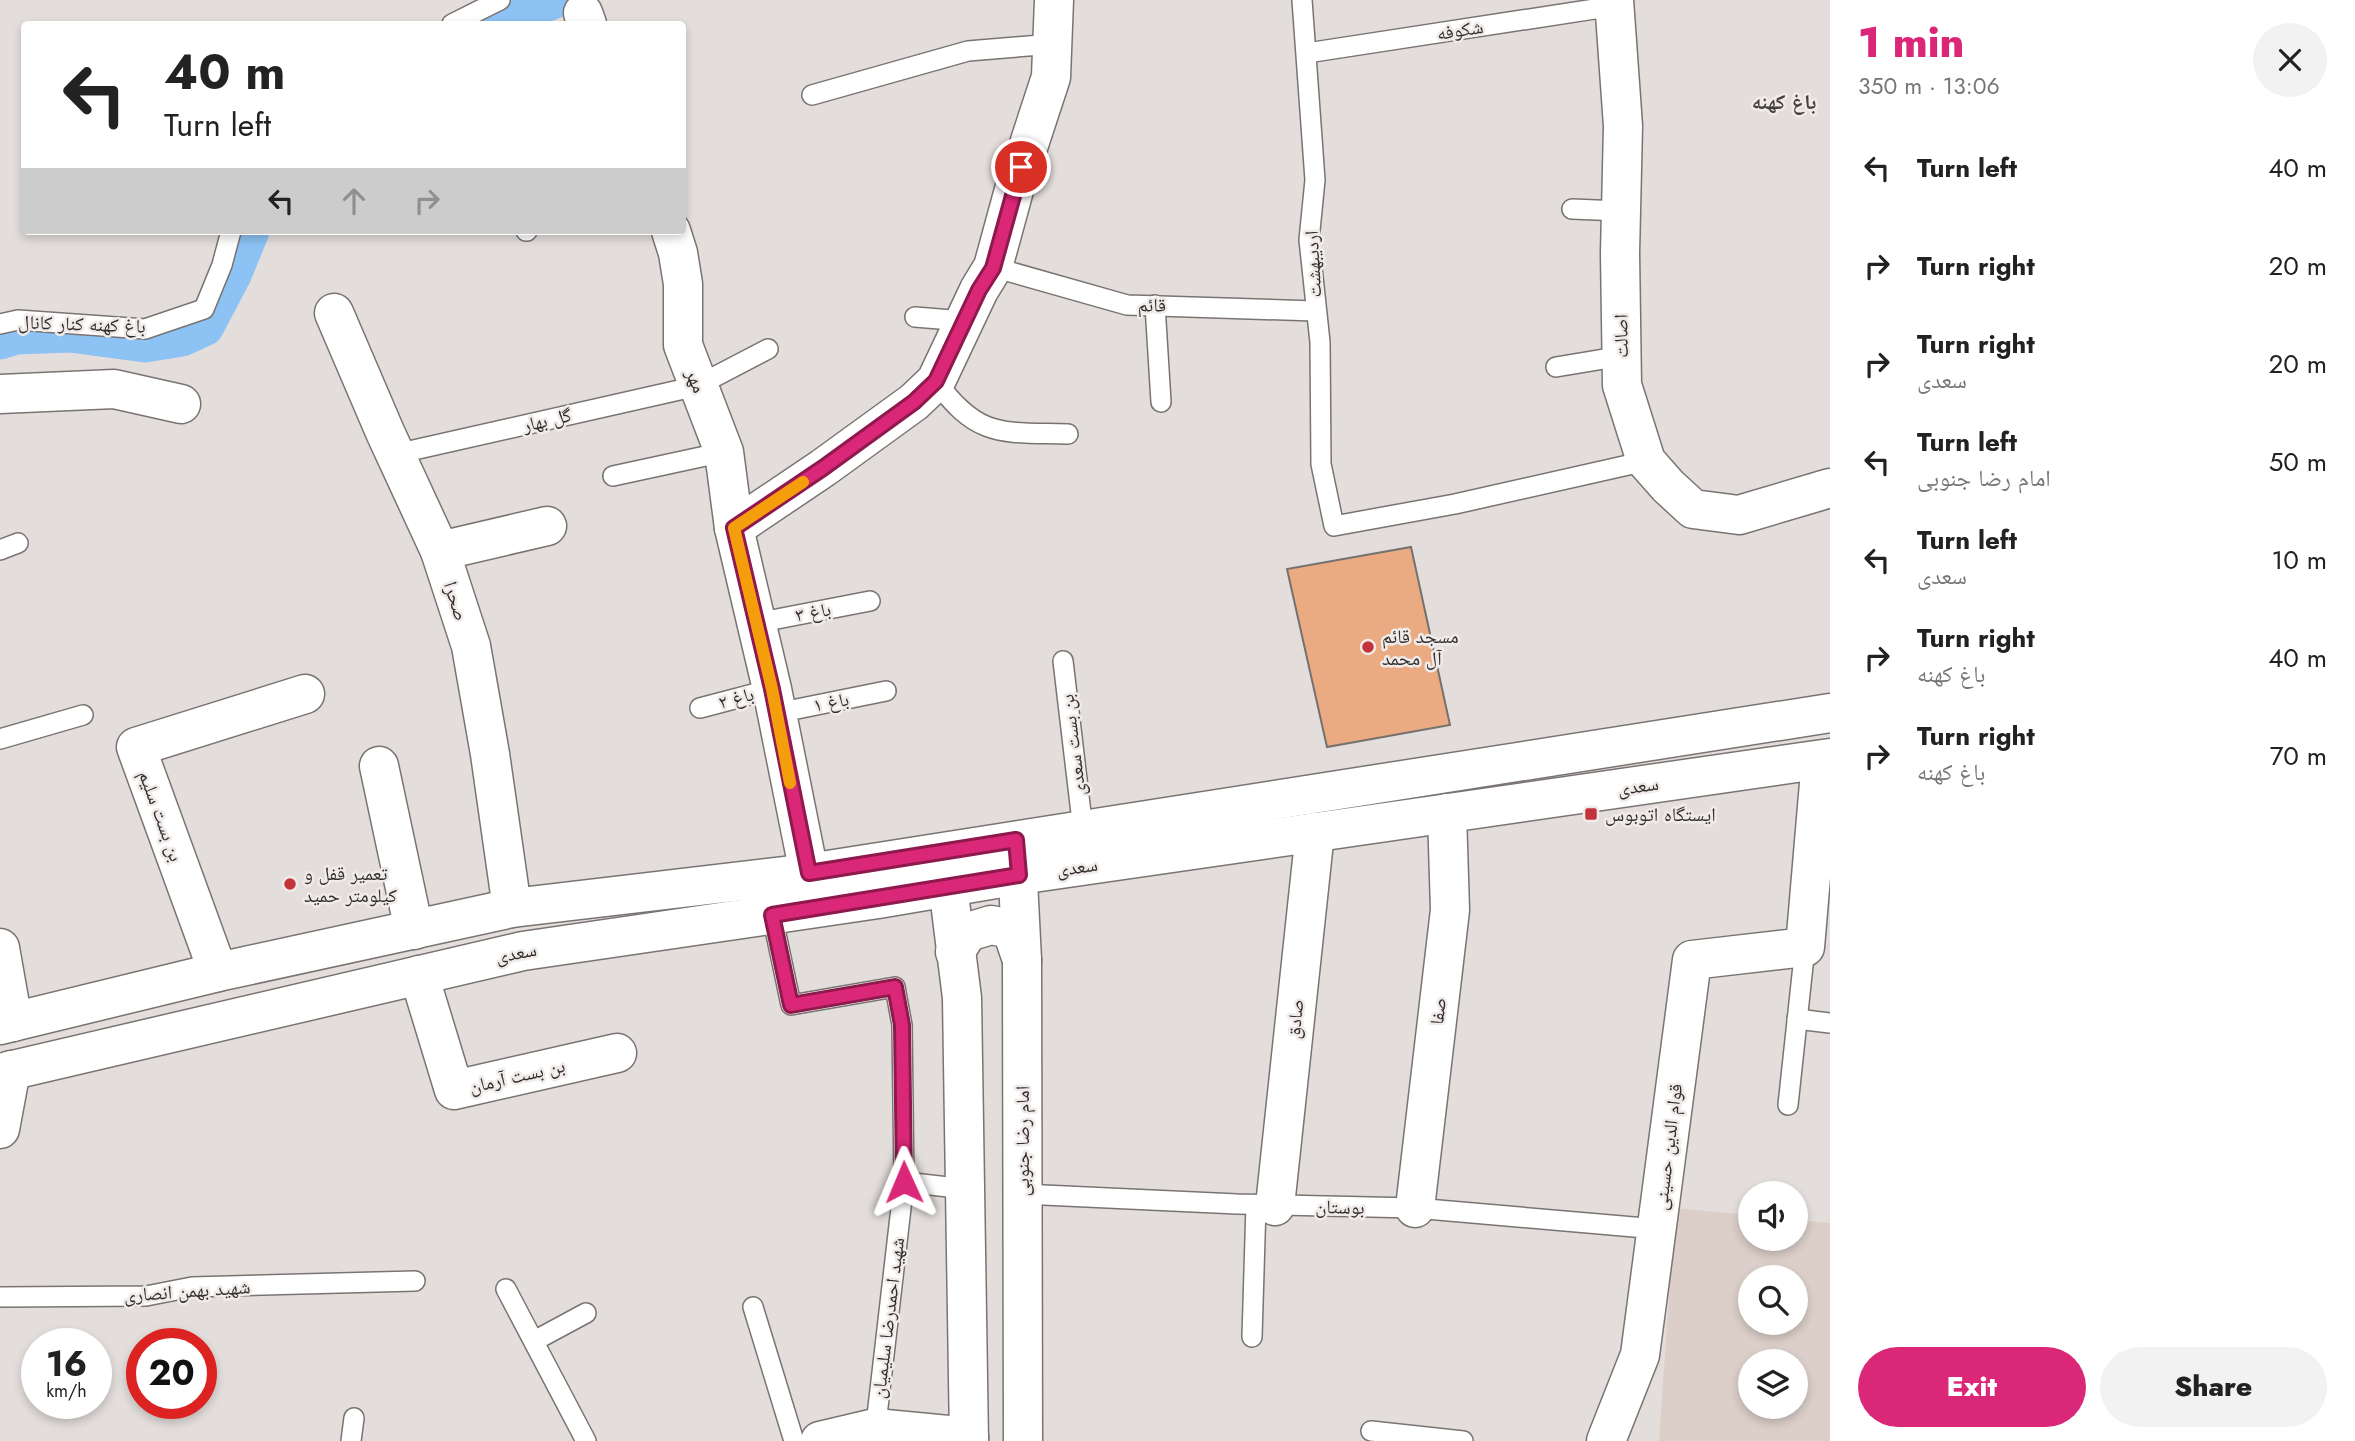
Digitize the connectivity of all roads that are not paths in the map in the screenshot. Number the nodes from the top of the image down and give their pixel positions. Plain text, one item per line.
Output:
1 (500, 0) edge
2 (1054, 0) edge
3 (1302, 0) edge
4 (1614, 3) edge
5 (458, 21) edge
6 (1053, 44) junction
7 (1307, 53) junction
8 (812, 95) dead end
9 (1572, 209) dead end
10 (1621, 211) junction
11 (230, 235) edge
12 (672, 235) edge
13 (993, 268) junction
14 (1155, 305) junction
15 (1315, 311) junction
16 (334, 313) dead end
17 (915, 317) dead end
18 (964, 320) junction
19 (0, 324) edge
20 (768, 349) dead end
21 (1622, 356) junction
22 (1556, 367) dead end
23 (936, 381) junction
24 (697, 386) junction
25 (0, 394) edge
26 (1161, 402) dead end
27 (181, 404) dead end
28 (1069, 434) dead end
29 (724, 452) junction
30 (396, 454) junction
31 (1646, 461) junction
32 (613, 476) dead end
33 (1830, 488) edge
34 (547, 526) dead end
35 (734, 528) junction
36 (440, 551) junction
37 (870, 601) dead end
38 (756, 623) junction
39 (1063, 661) dead end
40 (886, 691) dead end
41 (305, 694) dead end
42 (774, 701) junction
43 (700, 708) dead end
44 (1830, 713) edge
45 (83, 715) dead end
46 (0, 739) edge
47 (1825, 759) edge
48 (379, 765) dead end
49 (1447, 813) junction
50 (1083, 830) junction
51 (1315, 832) junction
52 (1017, 858) junction
53 (946, 869) junction
54 (809, 873) junction
55 (512, 908) junction
56 (772, 915) junction
57 (414, 930) junction
58 (1805, 947) junction
59 (0, 948) edge
60 (955, 952) junction
61 (1022, 960) junction
62 (218, 972) junction
63 (419, 975) junction
64 (1797, 1019) junction
65 (1830, 1023) edge
66 (6, 1024) edge
67 (617, 1053) dead end
68 (6, 1071) edge
69 (1788, 1105) dead end
70 (0, 1129) edge
71 (904, 1182) junction
72 (967, 1189) junction
73 (1022, 1194) junction
74 (1265, 1205) junction
75 (1415, 1208) junction
76 (1657, 1229) junction
77 (415, 1281) dead end
78 (506, 1289) dead end
79 (0, 1297) edge
80 (753, 1307) dead end
81 (586, 1313) dead end
82 (1252, 1337) dead end
83 (534, 1341) junction
84 (354, 1418) dead end
85 (1371, 1432) dead end
86 (874, 1434) edge
87 (969, 1439) edge
88 (351, 1441) edge
89 (586, 1441) edge
90 (794, 1441) edge
91 (820, 1441) edge
92 (1023, 1441) edge
93 (1463, 1441) edge
94 (1606, 1441) edge

1 - 5 lane
2 - 6 street
3 - 7 lane, اردیبهشت
4 - 7 lane, شکوفه
4 - 10 street, اصالت
6 - 8 lane
6 - 13 street
7 - 15 lane, اردیبهشت
9 - 10 lane
10 - 21 street, اصالت
11 - 19 lane, باغ کهنه کنار کانال
12 - 24 street, مهر
13 - 14 lane, قائم
13 - 18 street
14 - 15 lane, قائم
14 - 26 lane
15 - 31 lane, اردیبهشت
16 - 30 street, صحرا
17 - 18 lane
18 - 23 street
20 - 24 lane, گل بهار
21 - 22 lane
21 - 31 street, اصالت
23 - 28 lane
23 - 35 street
24 - 29 street, مهر
24 - 30 lane, گل بهار
25 - 27 street
29 - 32 lane
29 - 35 street, مهر
30 - 36 street, صحرا
31 - 33 street, اصالت
34 - 36 street
35 - 38 street
36 - 55 street, صحرا
37 - 38 lane, باغ ۳
38 - 42 street
39 - 50 lane, بن بست سعدی
40 - 42 lane, باغ ۱
41 - 62 street, بن بست سلیم
42 - 43 lane, باغ ۲
42 - 54 street
44 - 50 street, سعدی
45 - 46 lane
47 - 49 street, سعدی
47 - 58 street
48 - 57 street
49 - 51 street, سعدی
49 - 75 street, صفا
50 - 52 street, سعدی
51 - 52 street, سعدی
51 - 74 street, صادق
52 - 53 street, سعدی
52 - 61 street, امام رضا جنوبی
53 - 54 street, سعدی
53 - 56 street, سعدی
53 - 60 street
54 - 55 street, سعدی
55 - 57 street, سعدی
56 - 63 street, سعدی
56 - 71 lane, شهید احمدرضا سلیمیان
57 - 62 street, سعدی
58 - 64 lane
58 - 76 street, قوام الدین حسینی
59 - 66 street
60 - 61 street
60 - 72 street
61 - 73 street, امام رضا جنوبی
62 - 66 street, سعدی
63 - 67 street, بن بست آرمان
63 - 68 street, سعدی
64 - 65 lane
64 - 69 lane
66 - 68 street
68 - 70 street
71 - 72 lane
71 - 86 lane, شهید احمدرضا سلیمیان
72 - 87 street
73 - 74 lane, بوستان
73 - 92 street, امام رضا جنوبی
74 - 75 lane, بوستان
74 - 82 lane
75 - 76 lane, بوستان
76 - 94 street, قوام الدین حسینی
77 - 79 lane, شهید بهمن انصاری
78 - 83 lane
80 - 90 lane
81 - 83 lane
83 - 89 lane
84 - 88 lane
85 - 93 lane
86 - 87 street
86 - 91 street

